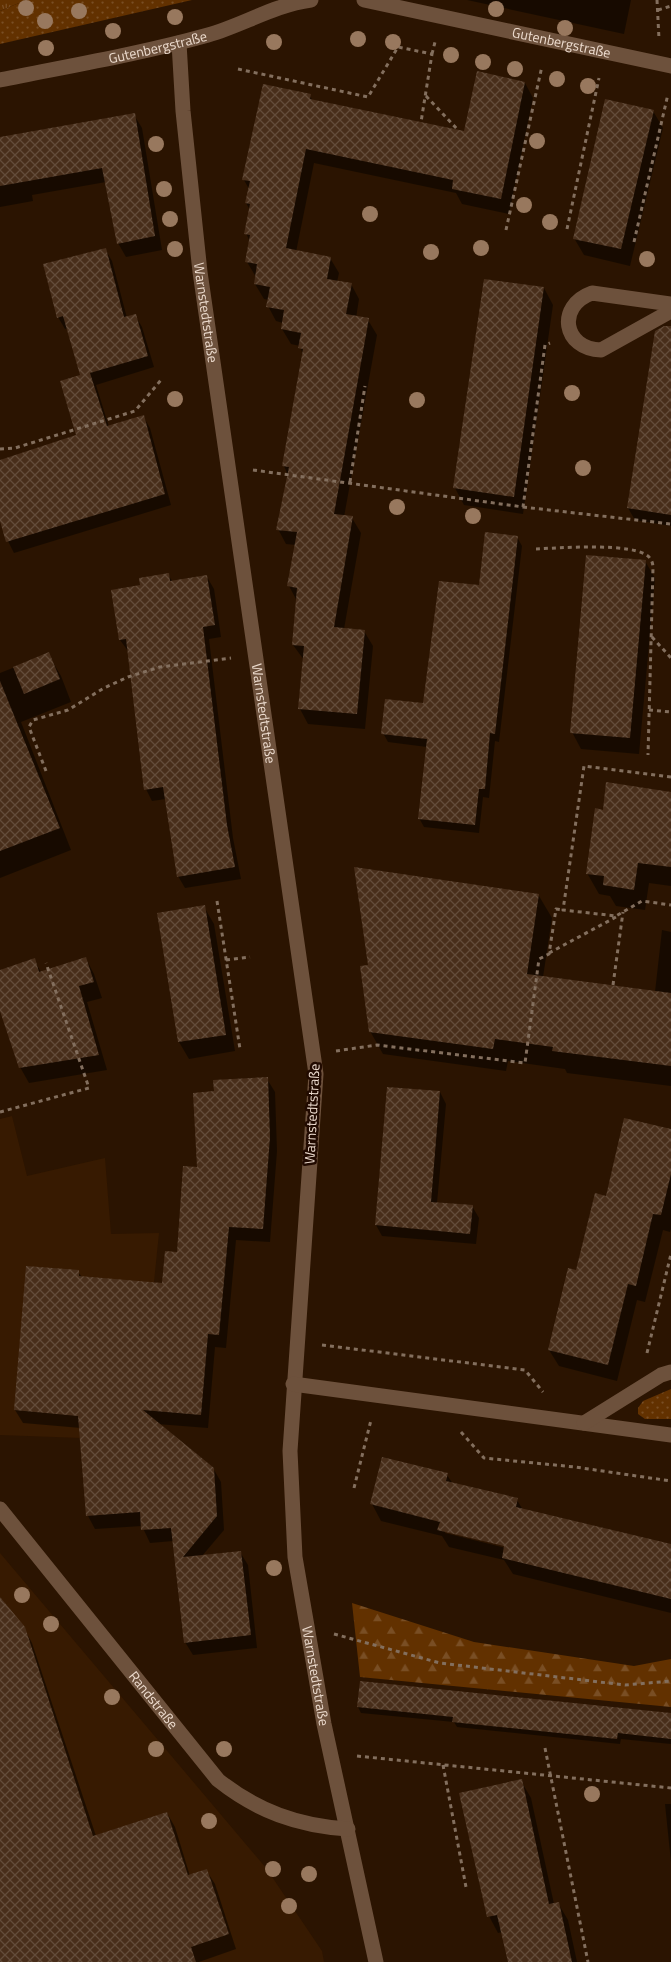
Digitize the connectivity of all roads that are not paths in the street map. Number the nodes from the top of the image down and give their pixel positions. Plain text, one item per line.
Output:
1 (312, 0) edge
2 (364, 0) edge
3 (179, 43) junction
4 (665, 65) edge
5 (0, 80) edge
6 (671, 304) edge
7 (671, 311) edge
8 (671, 1372) edge
9 (293, 1384) junction
10 (584, 1423) junction
11 (671, 1435) edge
12 (0, 1509) edge
13 (348, 1829) junction
14 (376, 1962) edge

1 - 3 street, Gutenbergstraße
2 - 4 street, Gutenbergstraße
3 - 5 street, Gutenbergstraße
3 - 9 street, Warnstedtstraße
6 - 7 street
8 - 10 street
9 - 10 street
9 - 13 street, Warnstedtstraße
10 - 11 street
12 - 13 street, Randstraße
13 - 14 street, Warnstedtstraße

